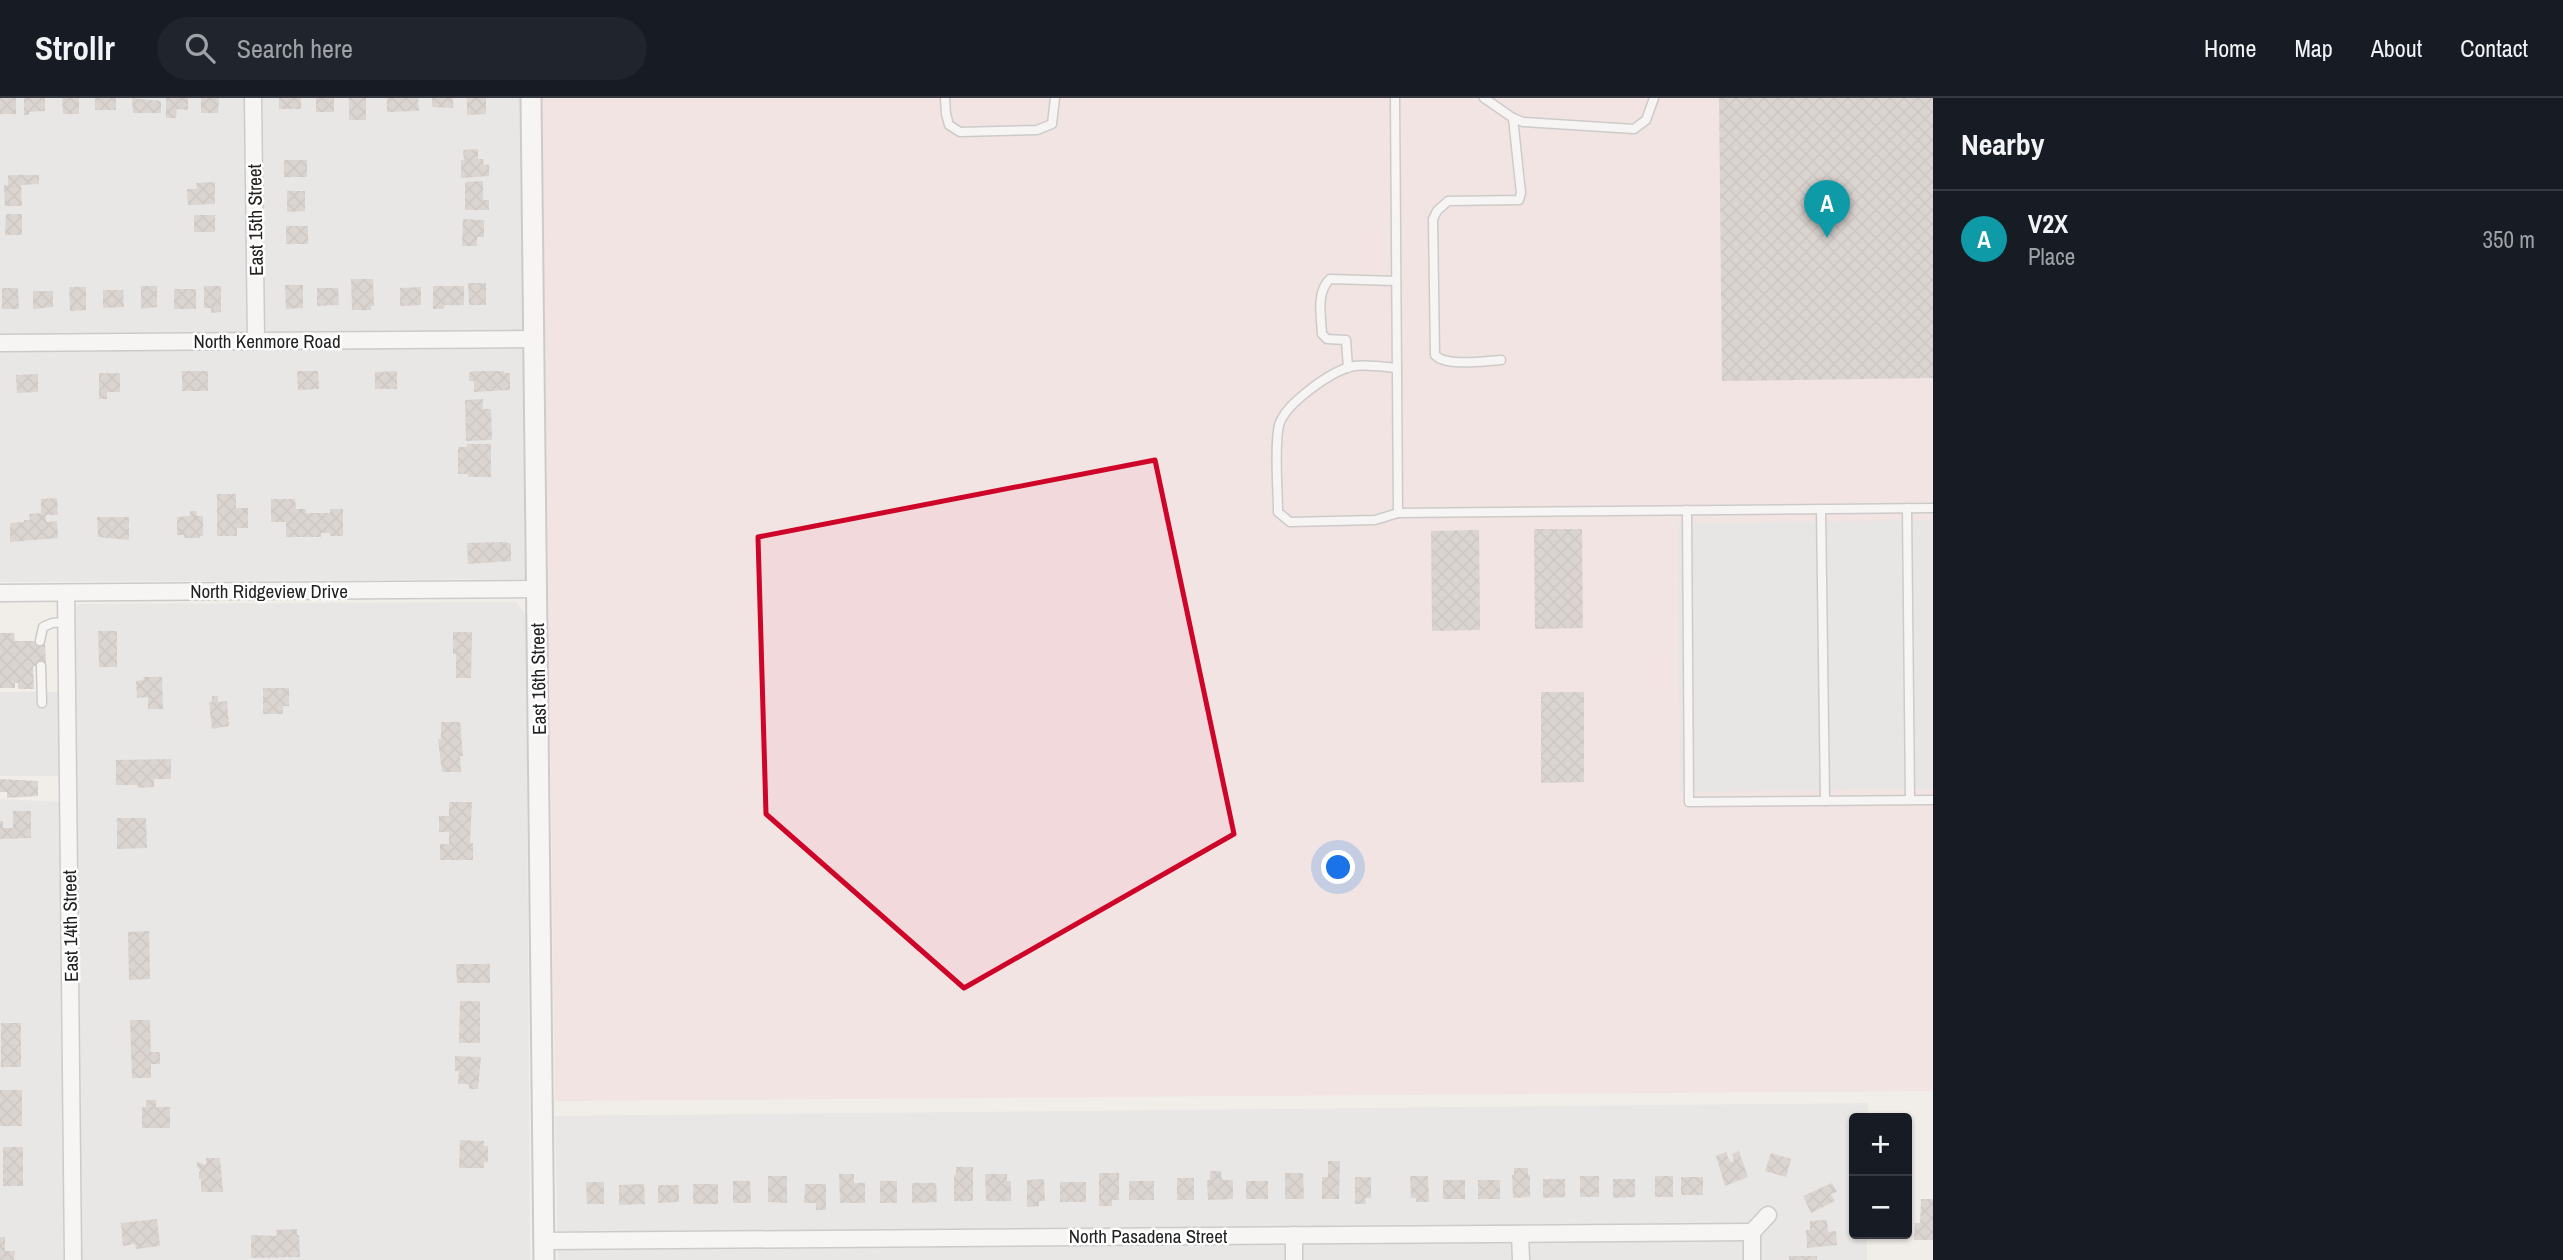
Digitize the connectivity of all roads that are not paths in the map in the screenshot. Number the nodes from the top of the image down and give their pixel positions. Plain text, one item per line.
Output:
1 (253, 98) edge
2 (531, 98) edge
3 (945, 98) edge
4 (1055, 98) edge
5 (1395, 98) edge
6 (1484, 98) edge
7 (1654, 98) edge
8 (1513, 118) junction
9 (1396, 281) junction
10 (534, 339) junction
11 (256, 341) junction
12 (0, 343) edge
13 (1501, 360) dead end
14 (1348, 368) junction
15 (1397, 368) junction
16 (1907, 508) junction
17 (1933, 508) edge
18 (1821, 509) junction
19 (1687, 510) junction
20 (1398, 513) junction
21 (537, 589) junction
22 (0, 593) edge
23 (66, 593) junction
24 (67, 622) junction
25 (40, 641) dead end
26 (41, 666) dead end
27 (42, 702) dead end
28 (1910, 800) junction
29 (1933, 800) edge
30 (1825, 801) junction
31 (1768, 1215) dead end
32 (1752, 1232) junction
33 (1520, 1234) junction
34 (1294, 1235) junction
35 (544, 1250) edge
36 (73, 1260) edge
37 (1294, 1260) edge
38 (1521, 1260) edge
39 (1752, 1260) edge

1 - 11 street, East 15th Street
2 - 10 street, East 16th Street
3 - 4 lane
5 - 9 lane
6 - 8 lane
7 - 8 lane
8 - 13 lane
9 - 14 lane
9 - 15 lane
10 - 11 street, North Kenmore Road
10 - 21 street, East 16th Street
11 - 12 street, North Kenmore Road
14 - 15 lane
14 - 20 lane
15 - 20 lane
16 - 17 lane
16 - 18 lane
16 - 28 lane
18 - 19 lane
18 - 30 lane
19 - 20 lane
19 - 30 lane
21 - 23 street, North Ridgeview Drive
21 - 35 street, East 16th Street
22 - 23 street, North Ridgeview Drive
23 - 24 street, East 14th Street
24 - 25 lane
24 - 36 street, East 14th Street
26 - 27 lane
28 - 29 lane
28 - 30 lane
31 - 32 street
32 - 33 street, North Pasadena Street
32 - 39 street
33 - 34 street, North Pasadena Street
33 - 38 street
34 - 35 street, North Pasadena Street
34 - 37 street

